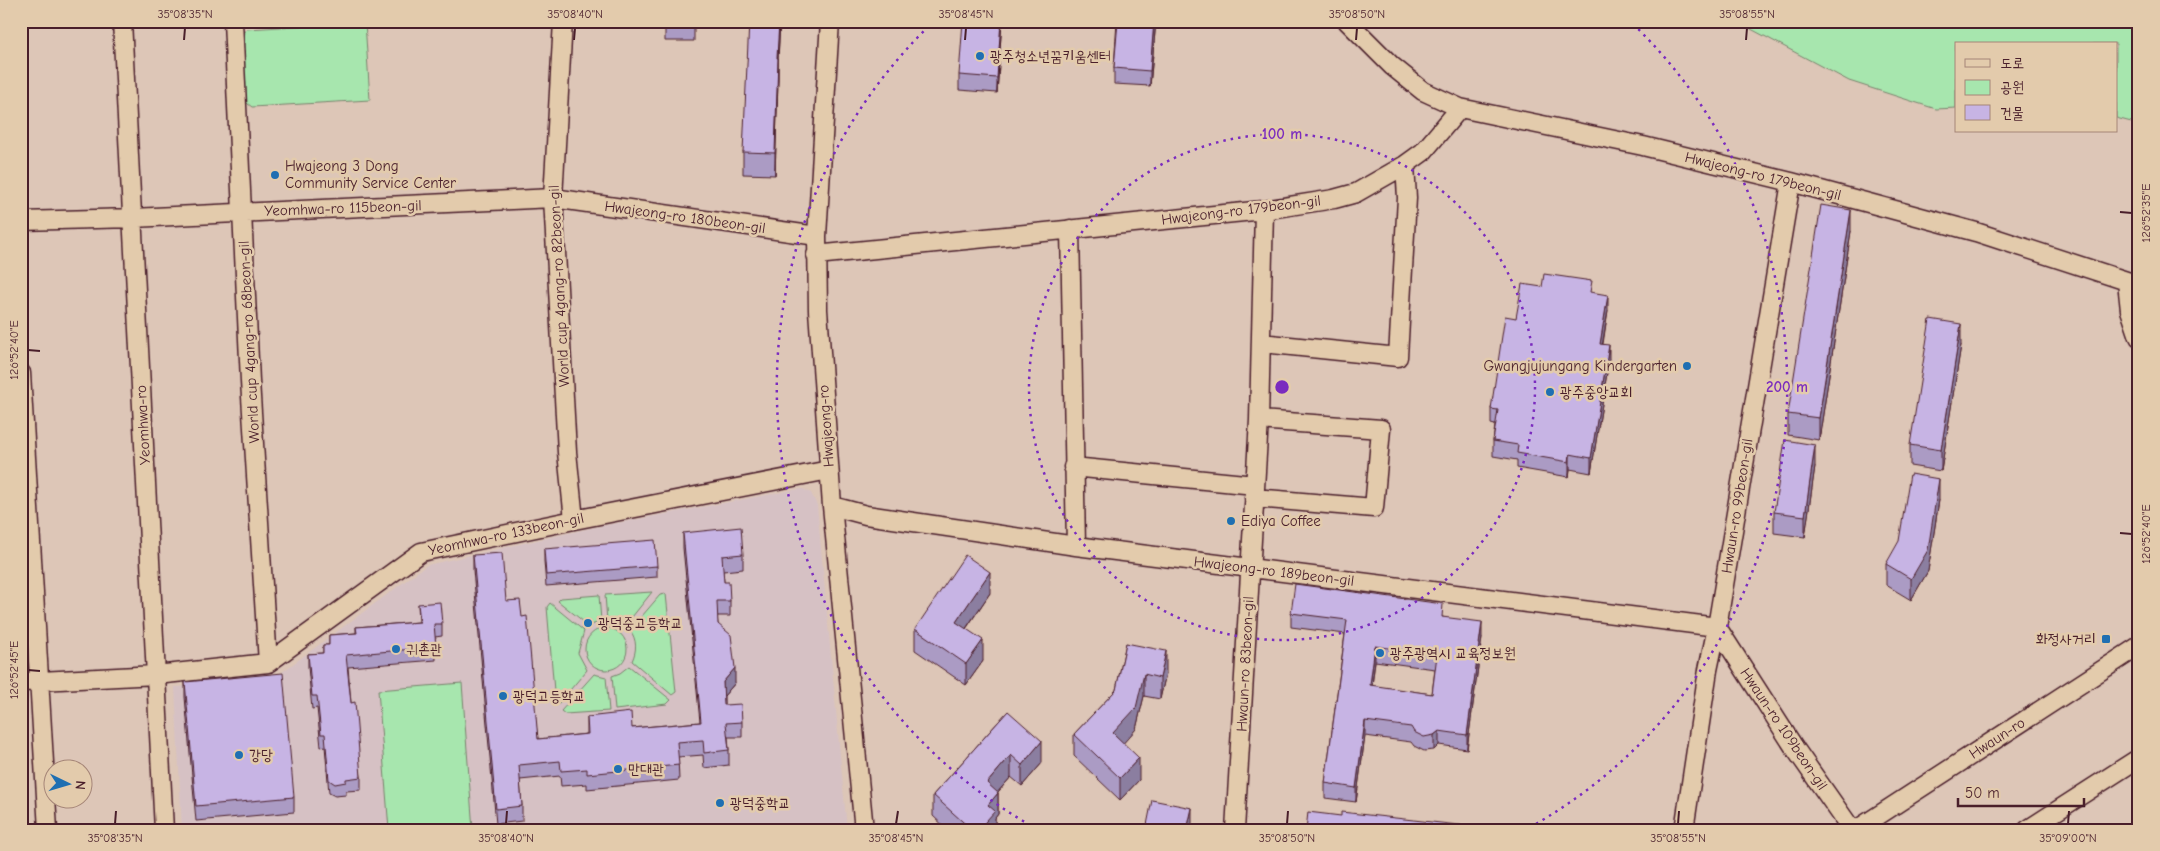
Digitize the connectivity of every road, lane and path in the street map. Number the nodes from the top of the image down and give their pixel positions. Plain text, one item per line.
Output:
1 (122, 21) edge
2 (233, 21) edge
3 (563, 21) edge
4 (830, 21) edge
5 (1348, 21) edge
6 (1362, 28) edge
7 (1460, 108) junction
8 (1405, 165) junction
9 (1791, 182) junction
10 (553, 198) junction
11 (1264, 210) junction
12 (242, 212) junction
13 (133, 218) junction
14 (21, 221) edge
15 (1070, 229) junction
16 (817, 236) junction
17 (816, 256) junction
18 (2133, 283) edge
19 (2139, 338) edge
20 (1261, 343) junction
21 (21, 373) edge
22 (1259, 420) junction
23 (1073, 467) junction
24 (829, 470) junction
25 (1255, 491) junction
26 (832, 506) junction
27 (574, 520) junction
28 (1076, 546) junction
29 (1250, 567) junction
30 (1717, 627) junction
31 (2139, 646) edge
32 (268, 663) junction
33 (156, 675) junction
34 (39, 681) junction
35 (21, 682) edge
36 (2139, 758) edge
37 (48, 830) edge
38 (164, 830) edge
39 (864, 830) edge
40 (1235, 830) edge
41 (1684, 830) edge
42 (1854, 830) edge
43 (2027, 830) edge

1 - 13 street, Yeomhwa-ro
2 - 12 street, World cup 4gang-ro 68beon-gil
3 - 10 street, World cup 4gang-ro 82beon-gil
4 - 16 street, Hwajeong-ro
5 - 6 street
6 - 7 street
7 - 8 street, Hwajeong-ro 179beon-gil
7 - 9 street, Hwajeong-ro 179beon-gil
8 - 11 street, Hwajeong-ro 179beon-gil
8 - 20 street
9 - 18 street, Hwajeong-ro 179beon-gil
9 - 30 street, Hwaun-ro 99beon-gil
10 - 12 street, Yeomhwa-ro 115beon-gil
10 - 16 street, Hwajeong-ro 180beon-gil
10 - 27 street, World cup 4gang-ro 82beon-gil
11 - 15 street, Hwajeong-ro 179beon-gil
11 - 20 street, Hwaun-ro 83beon-gil
12 - 13 street, Yeomhwa-ro 115beon-gil
12 - 32 street, World cup 4gang-ro 68beon-gil
13 - 14 street, Yeomhwa-ro 115beon-gil
13 - 33 street, Yeomhwa-ro
15 - 17 street, Hwajeong-ro 179beon-gil
15 - 23 street
16 - 17 street, Hwajeong-ro
17 - 24 street, Hwajeong-ro
18 - 19 street
20 - 22 street, Hwaun-ro 83beon-gil
21 - 34 street
22 - 25 street, Hwaun-ro 83beon-gil
22 - 25 street
23 - 25 street
23 - 28 street
24 - 26 street, Hwajeong-ro
24 - 27 street, Yeomhwa-ro 133beon-gil
25 - 29 street, Hwaun-ro 83beon-gil
26 - 28 street, Hwajeong-ro 189beon-gil
26 - 39 street, Hwajeong-ro
27 - 32 street, Yeomhwa-ro 133beon-gil
28 - 29 street, Hwajeong-ro 189beon-gil
29 - 30 street, Hwajeong-ro 189beon-gil
29 - 40 street, Hwaun-ro 83beon-gil
30 - 41 street, Hwaun-ro 99beon-gil
30 - 42 street, Hwaun-ro 109beon-gil
31 - 42 street, Hwaun-ro
32 - 33 street, Yeomhwa-ro 133beon-gil
33 - 34 street, Yeomhwa-ro 133beon-gil
33 - 38 street, Yeomhwa-ro
34 - 35 street, Yeomhwa-ro 133beon-gil
34 - 37 street
36 - 43 street

